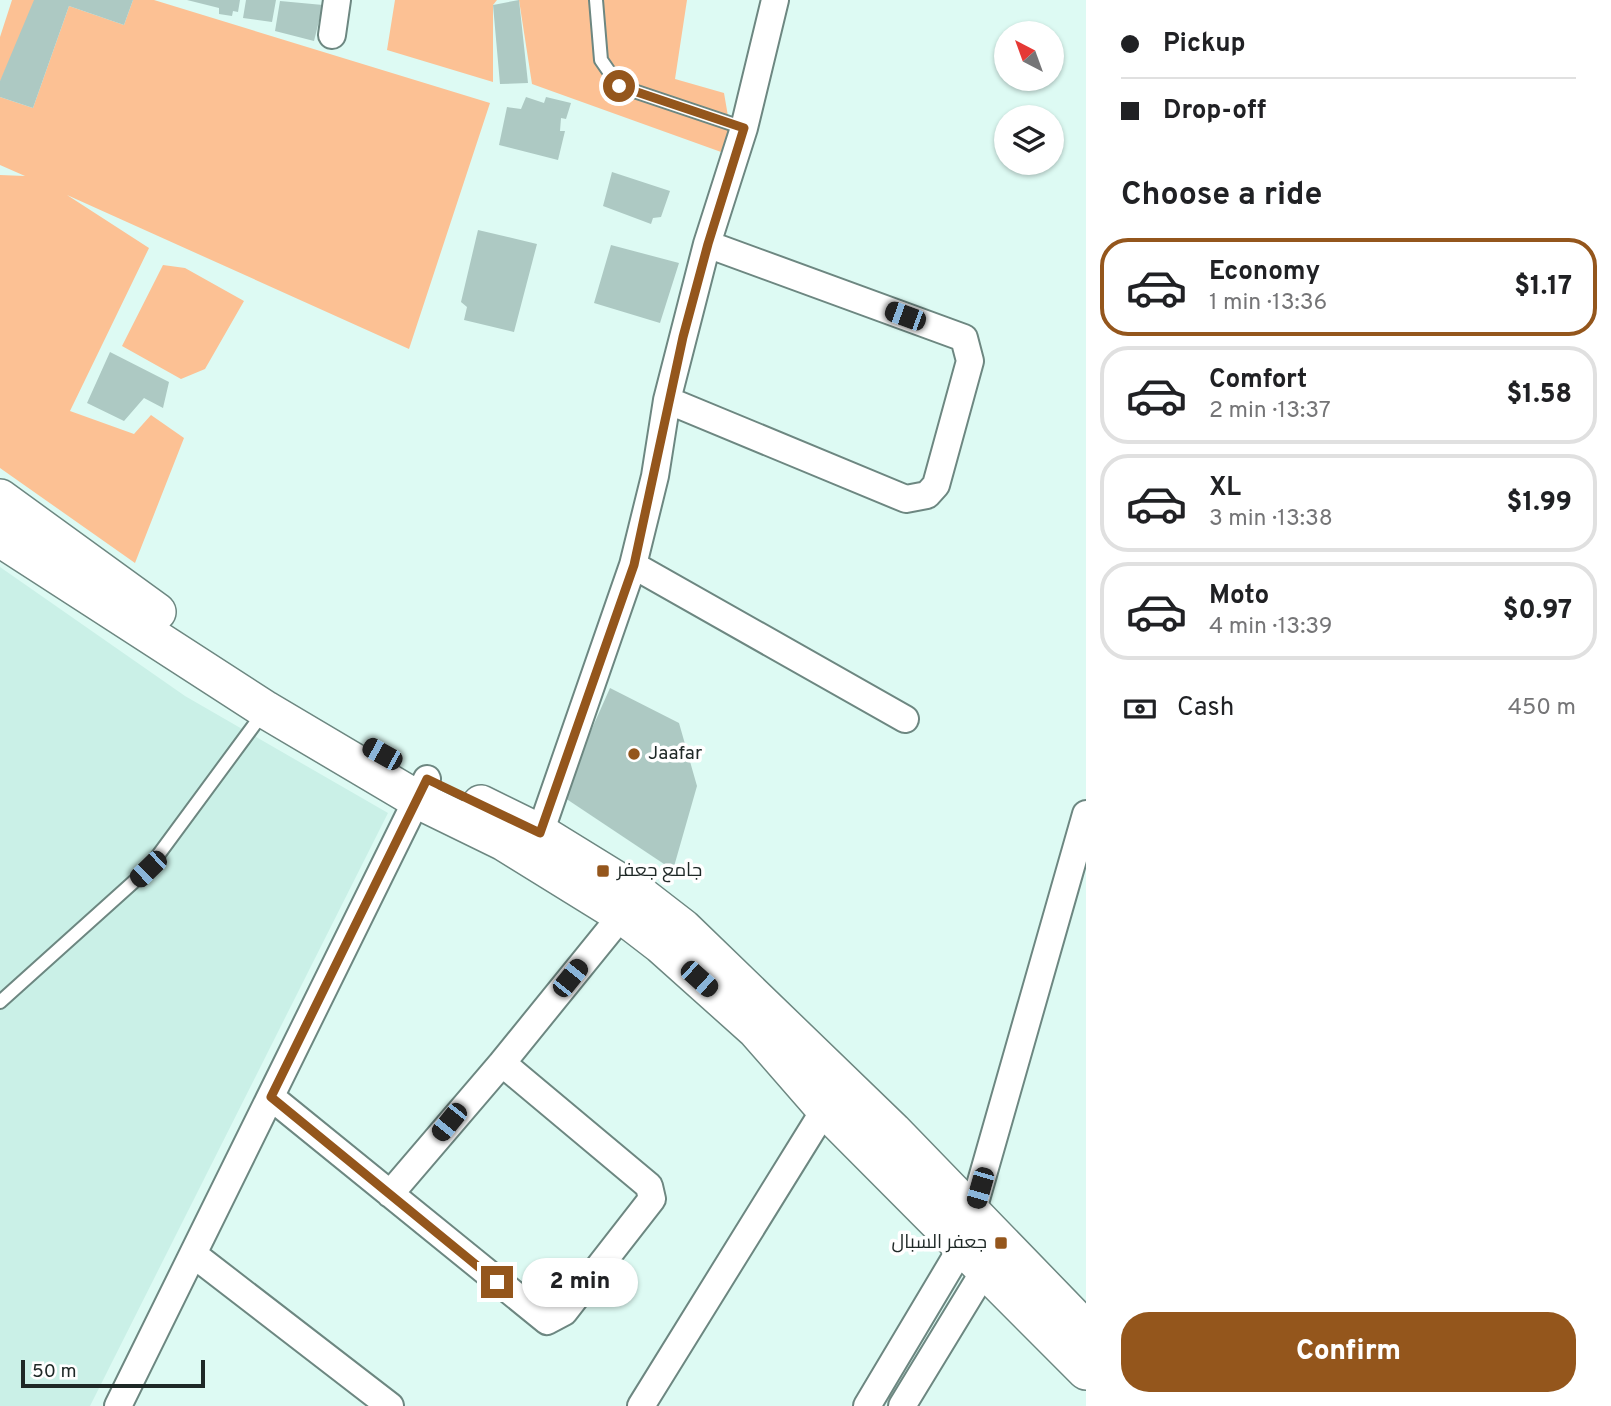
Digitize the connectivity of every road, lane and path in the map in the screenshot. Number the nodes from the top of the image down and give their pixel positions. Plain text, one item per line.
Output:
1 (337, 0) edge
2 (596, 0) edge
3 (775, 0) edge
4 (332, 35) dead end
5 (744, 128) junction
6 (708, 244) junction
7 (667, 400) junction
8 (0, 498) edge
9 (0, 538) edge
10 (634, 565) junction
11 (265, 710) junction
12 (905, 719) dead end
13 (423, 789) junction
14 (1086, 814) edge
15 (540, 833) junction
16 (622, 915) junction
17 (0, 1002) edge
18 (502, 1063) junction
19 (271, 1097) junction
20 (825, 1108) junction
21 (390, 1194) junction
22 (981, 1243) junction
23 (192, 1254) junction
24 (1086, 1330) edge
25 (1086, 1371) edge
26 (124, 1403) edge
27 (390, 1406) edge
28 (641, 1406) edge
29 (867, 1406) edge
30 (902, 1406) edge

1 - 4 street
2 - 5 lane
3 - 5 street
5 - 6 street
6 - 7 street
6 - 7 street
7 - 10 street
8 - 13 street
9 - 11 street
10 - 12 street
10 - 15 street
11 - 13 street
11 - 17 lane
13 - 15 street
13 - 16 street
13 - 19 street
14 - 22 street
15 - 22 street
16 - 18 street
16 - 20 street
18 - 21 street
18 - 21 street
19 - 21 street
19 - 23 street
20 - 22 street
20 - 28 street
22 - 24 street
22 - 25 street
22 - 29 street
22 - 30 street
23 - 26 street
23 - 27 street

